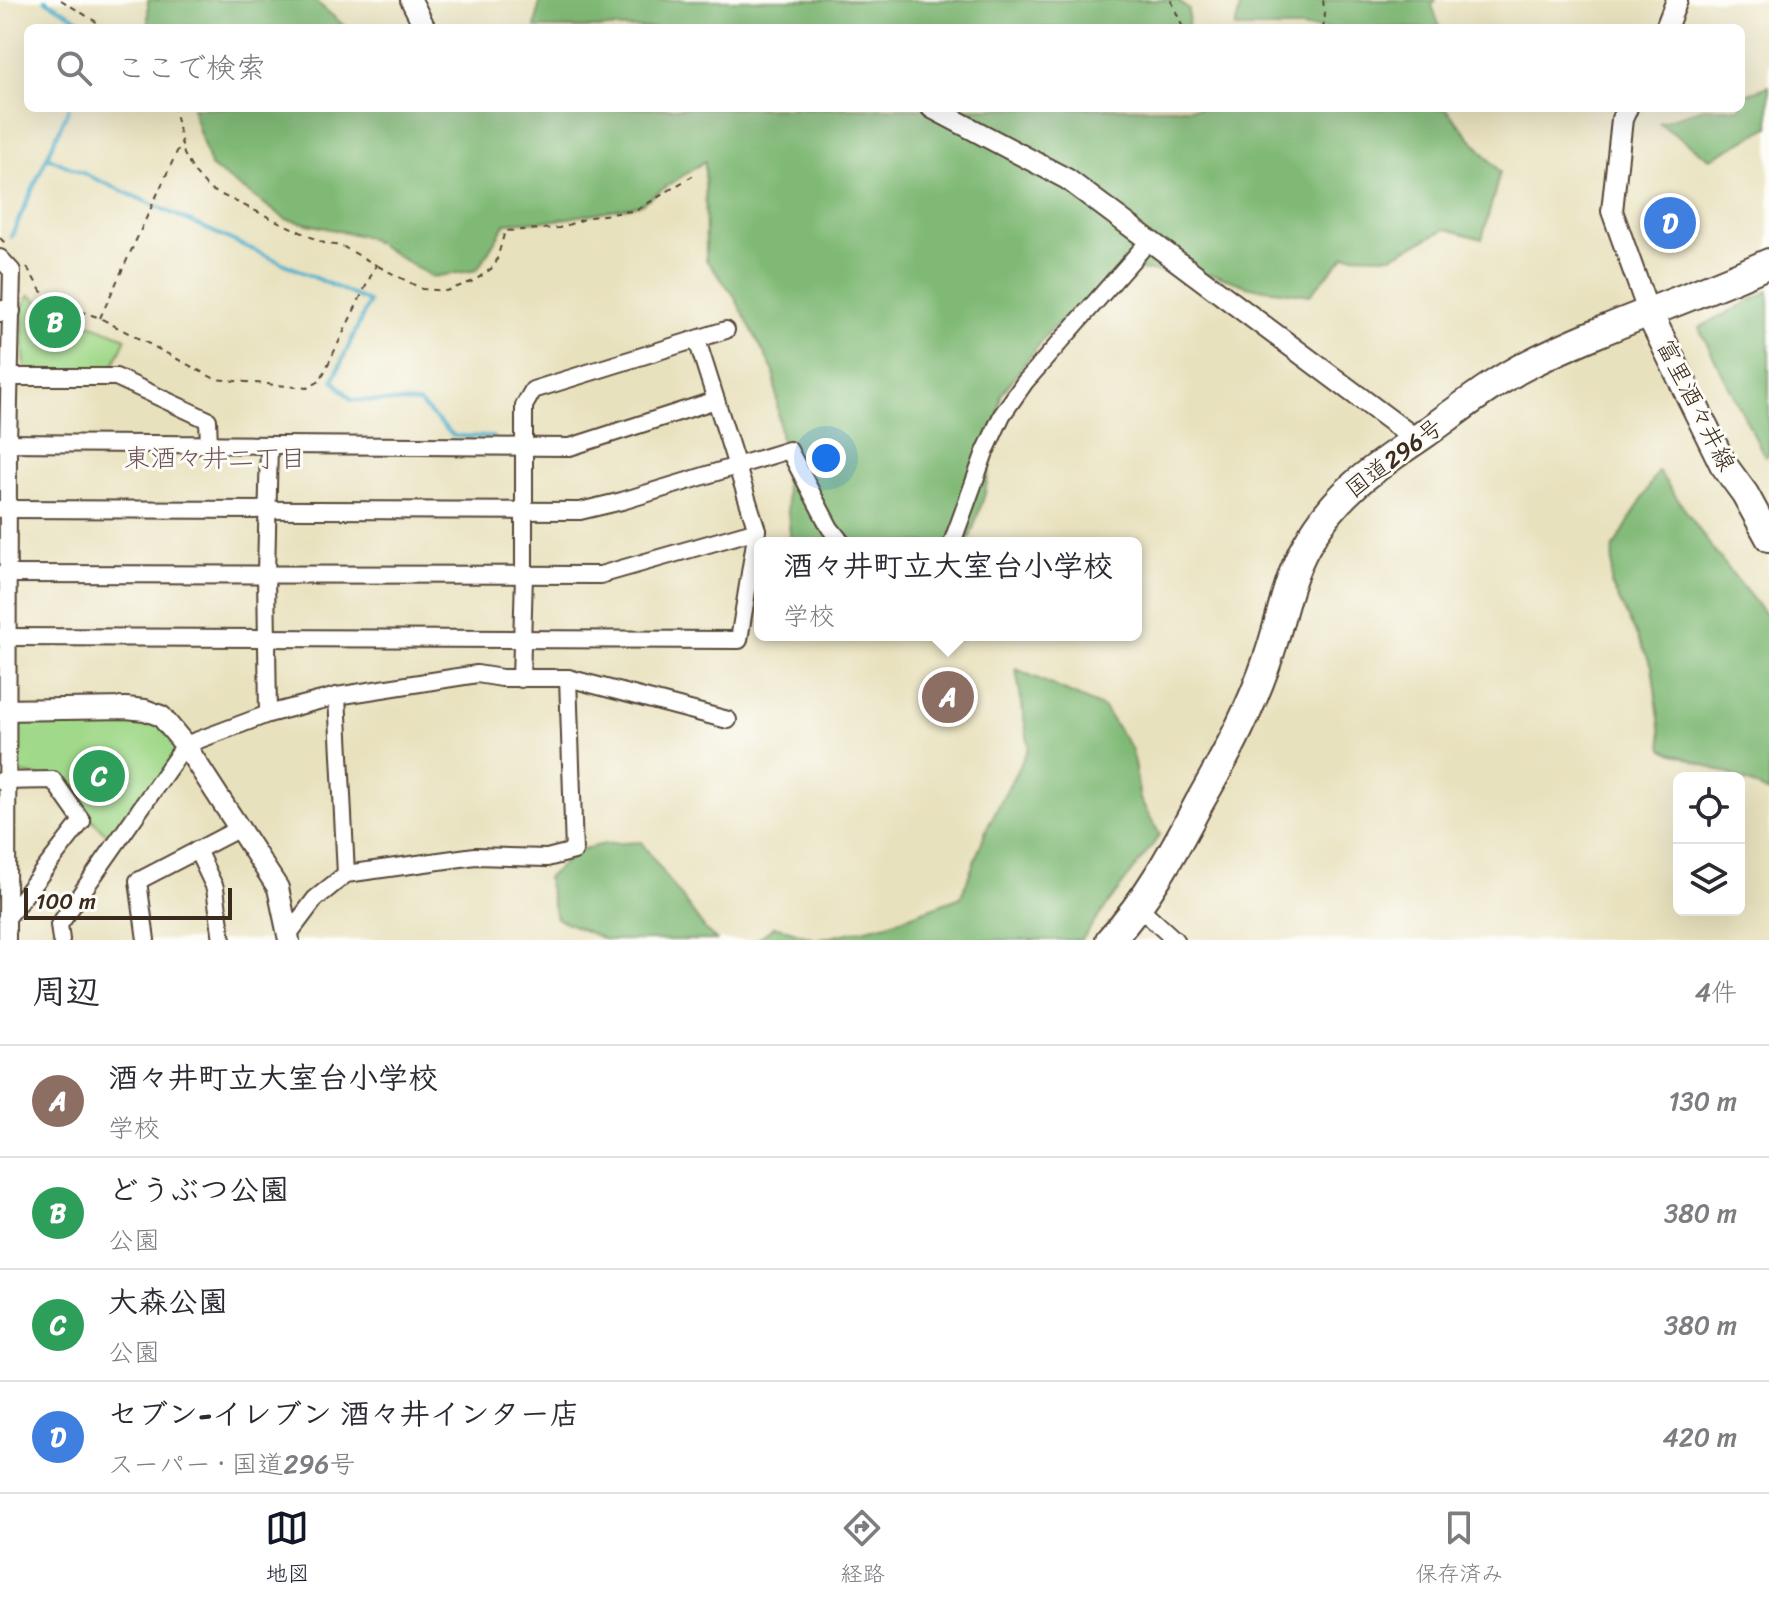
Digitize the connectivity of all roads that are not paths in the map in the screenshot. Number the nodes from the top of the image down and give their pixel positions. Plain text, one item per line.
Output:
1 (411, 0) edge
2 (1677, 0) edge
3 (423, 24) edge
4 (1668, 24) edge
5 (940, 112) edge
6 (1625, 112) edge
7 (1149, 241) junction
8 (5, 253) edge
9 (1769, 263) edge
10 (5, 311) edge
11 (1648, 311) junction
12 (726, 330) dead end
13 (697, 340) junction
14 (5, 377) edge
15 (716, 400) junction
16 (1413, 441) junction
17 (4, 443) edge
18 (209, 445) junction
19 (269, 445) junction
20 (522, 446) junction
21 (735, 465) junction
22 (4, 509) edge
23 (267, 509) junction
24 (524, 511) junction
25 (757, 530) junction
26 (756, 537) edge
27 (837, 537) edge
28 (954, 537) edge
29 (1769, 538) edge
30 (754, 548) edge
31 (4, 574) edge
32 (266, 574) junction
33 (524, 575) junction
34 (3, 637) edge
35 (266, 638) junction
36 (522, 639) junction
37 (568, 678) junction
38 (521, 679) junction
39 (337, 696) junction
40 (3, 710) edge
41 (268, 714) junction
42 (728, 720) dead end
43 (185, 745) junction
44 (3, 781) edge
45 (238, 829) junction
46 (3, 850) edge
47 (197, 850) junction
48 (346, 874) junction
49 (1139, 907) junction
50 (4, 919) edge
51 (289, 937) edge
52 (7, 940) edge
53 (61, 940) edge
54 (146, 940) edge
55 (222, 940) edge
56 (1110, 940) edge
57 (1175, 940) edge

1 - 3 street
2 - 4 street
5 - 7 street
6 - 11 street
7 - 16 street
7 - 28 street
8 - 10 street
9 - 11 highway, 国道296号
10 - 14 street
11 - 16 highway, 国道296号
11 - 29 main road, 富里酒々井線
12 - 13 street
13 - 15 street
13 - 20 street
14 - 17 street
14 - 18 street
15 - 20 street
15 - 21 street
16 - 49 highway, 国道296号
17 - 18 street
17 - 22 street
18 - 19 street
19 - 20 street
19 - 23 street
20 - 24 street
21 - 24 street
21 - 25 street
21 - 27 street
22 - 23 street
22 - 31 street
23 - 24 street
23 - 32 street
24 - 33 street
25 - 26 street
25 - 33 street
30 - 36 street
31 - 32 street
31 - 34 street
32 - 33 street
32 - 35 street
33 - 36 street
34 - 35 street
34 - 40 street
35 - 36 street
35 - 41 street
36 - 38 street
37 - 38 street
37 - 42 street
37 - 48 street
38 - 39 street
39 - 41 street
39 - 48 street
40 - 43 street
40 - 44 street
41 - 43 street
43 - 45 street
43 - 53 street
44 - 46 street
44 - 50 street
45 - 47 street
45 - 51 street
46 - 50 street
47 - 54 street
47 - 55 street
48 - 51 street
49 - 56 highway, 国道296号
49 - 57 street
50 - 52 street

